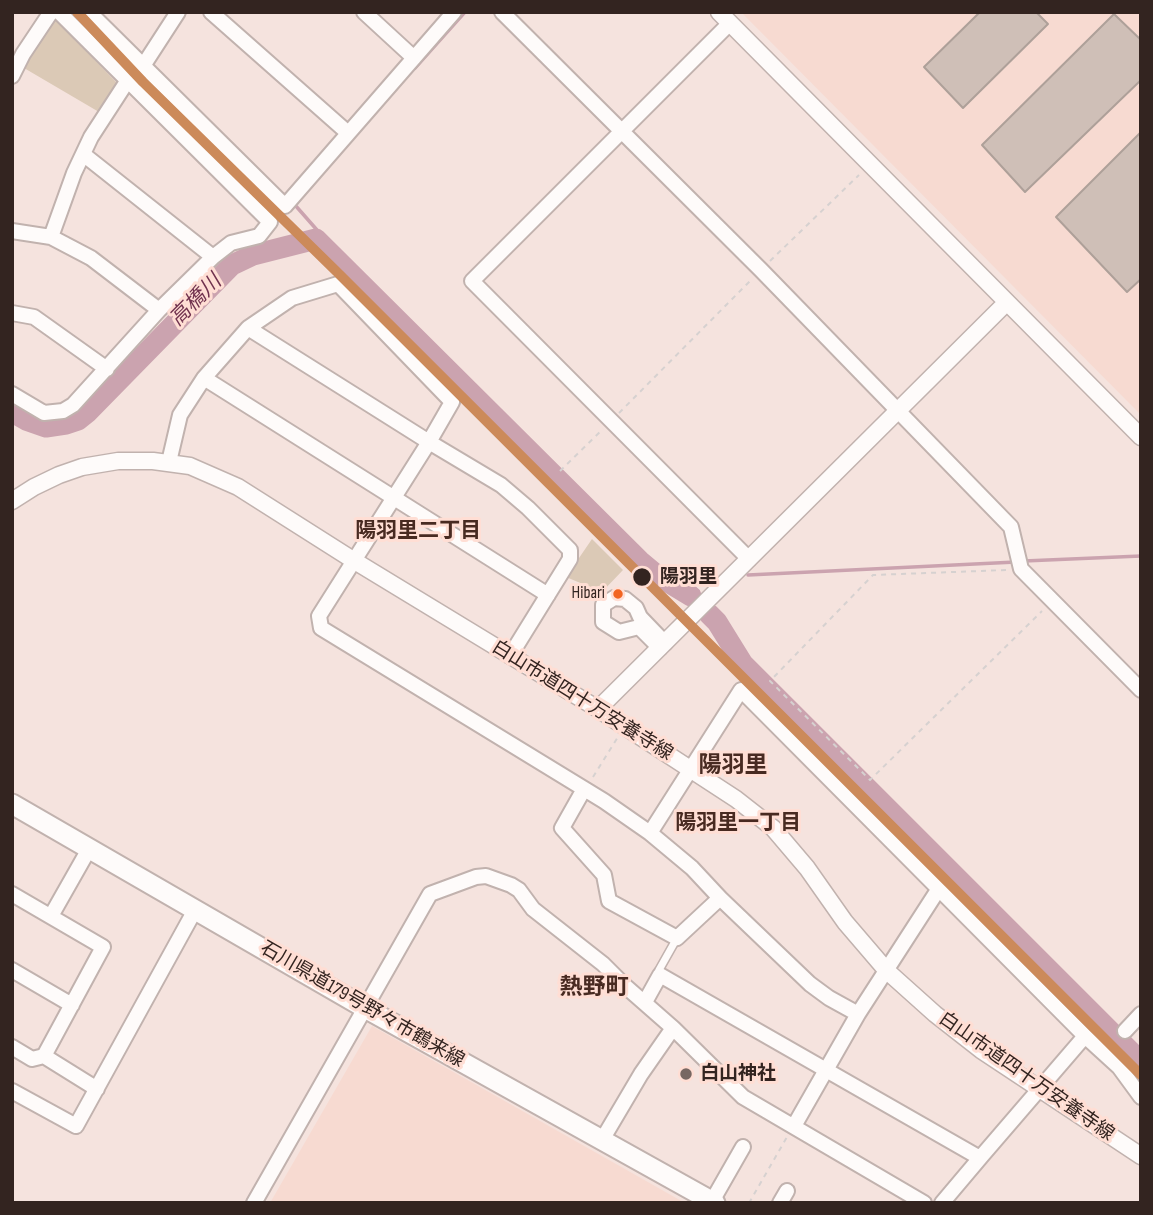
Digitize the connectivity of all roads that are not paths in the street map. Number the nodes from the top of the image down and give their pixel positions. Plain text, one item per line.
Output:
1 (51, 12) edge
2 (59, 12) edge
3 (89, 12) edge
4 (178, 12) edge
5 (211, 12) edge
6 (365, 12) edge
7 (454, 12) edge
8 (502, 12) edge
9 (724, 18) edge
10 (414, 58) junction
11 (143, 66) junction
12 (12, 76) edge
13 (128, 80) junction
14 (621, 132) junction
15 (348, 133) junction
16 (83, 154) junction
17 (12, 231) edge
18 (51, 237) junction
19 (214, 257) junction
20 (1006, 303) junction
21 (159, 310) junction
22 (12, 313) edge
23 (248, 328) junction
24 (107, 369) junction
25 (204, 378) junction
26 (12, 394) edge
27 (898, 410) junction
28 (1141, 437) edge
29 (429, 442) junction
30 (169, 463) junction
31 (392, 497) junction
32 (12, 501) edge
33 (749, 559) junction
34 (353, 560) junction
35 (548, 595) junction
36 (510, 656) junction
37 (1141, 690) edge
38 (598, 709) junction
39 (691, 769) junction
40 (584, 789) junction
41 (12, 804) edge
42 (650, 833) junction
43 (89, 849) junction
44 (938, 890) junction
45 (12, 894) edge
46 (720, 898) junction
47 (195, 910) junction
48 (51, 916) junction
49 (677, 938) junction
50 (12, 970) edge
51 (887, 971) junction
52 (660, 975) junction
53 (645, 1002) junction
54 (72, 1005) junction
55 (365, 1008) junction
56 (858, 1014) junction
57 (1141, 1014) edge
58 (673, 1028) junction
59 (1125, 1031) dead end
60 (1085, 1036) junction
61 (12, 1047) edge
62 (44, 1056) junction
63 (825, 1069) junction
64 (97, 1088) junction
65 (1040, 1089) junction
66 (12, 1091) edge
67 (1141, 1097) edge
68 (794, 1126) junction
69 (602, 1140) junction
70 (743, 1147) dead end
71 (1141, 1157) edge
72 (980, 1158) junction
73 (713, 1202) edge
74 (254, 1203) edge
75 (924, 1203) edge
76 (942, 1203) edge

1 - 12 street
2 - 13 street
3 - 11 street
4 - 11 street
5 - 15 street
6 - 10 street
7 - 10 street
8 - 14 street
9 - 14 street
9 - 20 street
10 - 15 street
11 - 15 street
13 - 16 street
13 - 19 street
14 - 27 street
14 - 33 street
16 - 18 street
16 - 19 street
17 - 18 street
18 - 21 street
19 - 21 street
20 - 27 street
20 - 28 street
21 - 24 street
22 - 24 street
23 - 25 street
23 - 29 street
23 - 29 street
24 - 26 street
25 - 30 street
25 - 31 street
27 - 33 street
27 - 37 street
29 - 31 street
29 - 35 street
30 - 32 street, 白山市道四十万安養寺線
30 - 34 street, 白山市道四十万安養寺線
31 - 34 street
31 - 35 street
33 - 38 street
34 - 36 street, 白山市道四十万安養寺線
34 - 40 street
35 - 36 street
36 - 38 street, 白山市道四十万安養寺線
38 - 39 street, 白山市道四十万安養寺線
39 - 42 street
39 - 44 street
39 - 51 street, 白山市道四十万安養寺線
40 - 42 street
40 - 49 street
41 - 43 main road, 石川県道179号野々市鶴来線
42 - 46 street
43 - 47 main road, 石川県道179号野々市鶴来線
43 - 48 street
44 - 51 street
44 - 60 street
45 - 48 street
46 - 49 street
46 - 56 street
47 - 55 main road, 石川県道179号野々市鶴来線
47 - 64 street
48 - 54 street
49 - 52 lane
50 - 54 street
51 - 56 street
51 - 65 street, 白山市道四十万安養寺線
52 - 53 street
52 - 63 street
53 - 55 street
53 - 58 street
54 - 62 street
55 - 69 main road, 石川県道179号野々市鶴来線
55 - 74 street
56 - 63 street
57 - 59 street
58 - 68 street
58 - 69 street
60 - 65 street
60 - 67 street
61 - 62 street
62 - 64 street
63 - 68 street
63 - 72 street
64 - 66 street
65 - 71 street, 白山市道四十万安養寺線
65 - 72 street
68 - 75 street
69 - 73 main road, 石川県道179号野々市鶴来線
70 - 73 street
72 - 76 street

